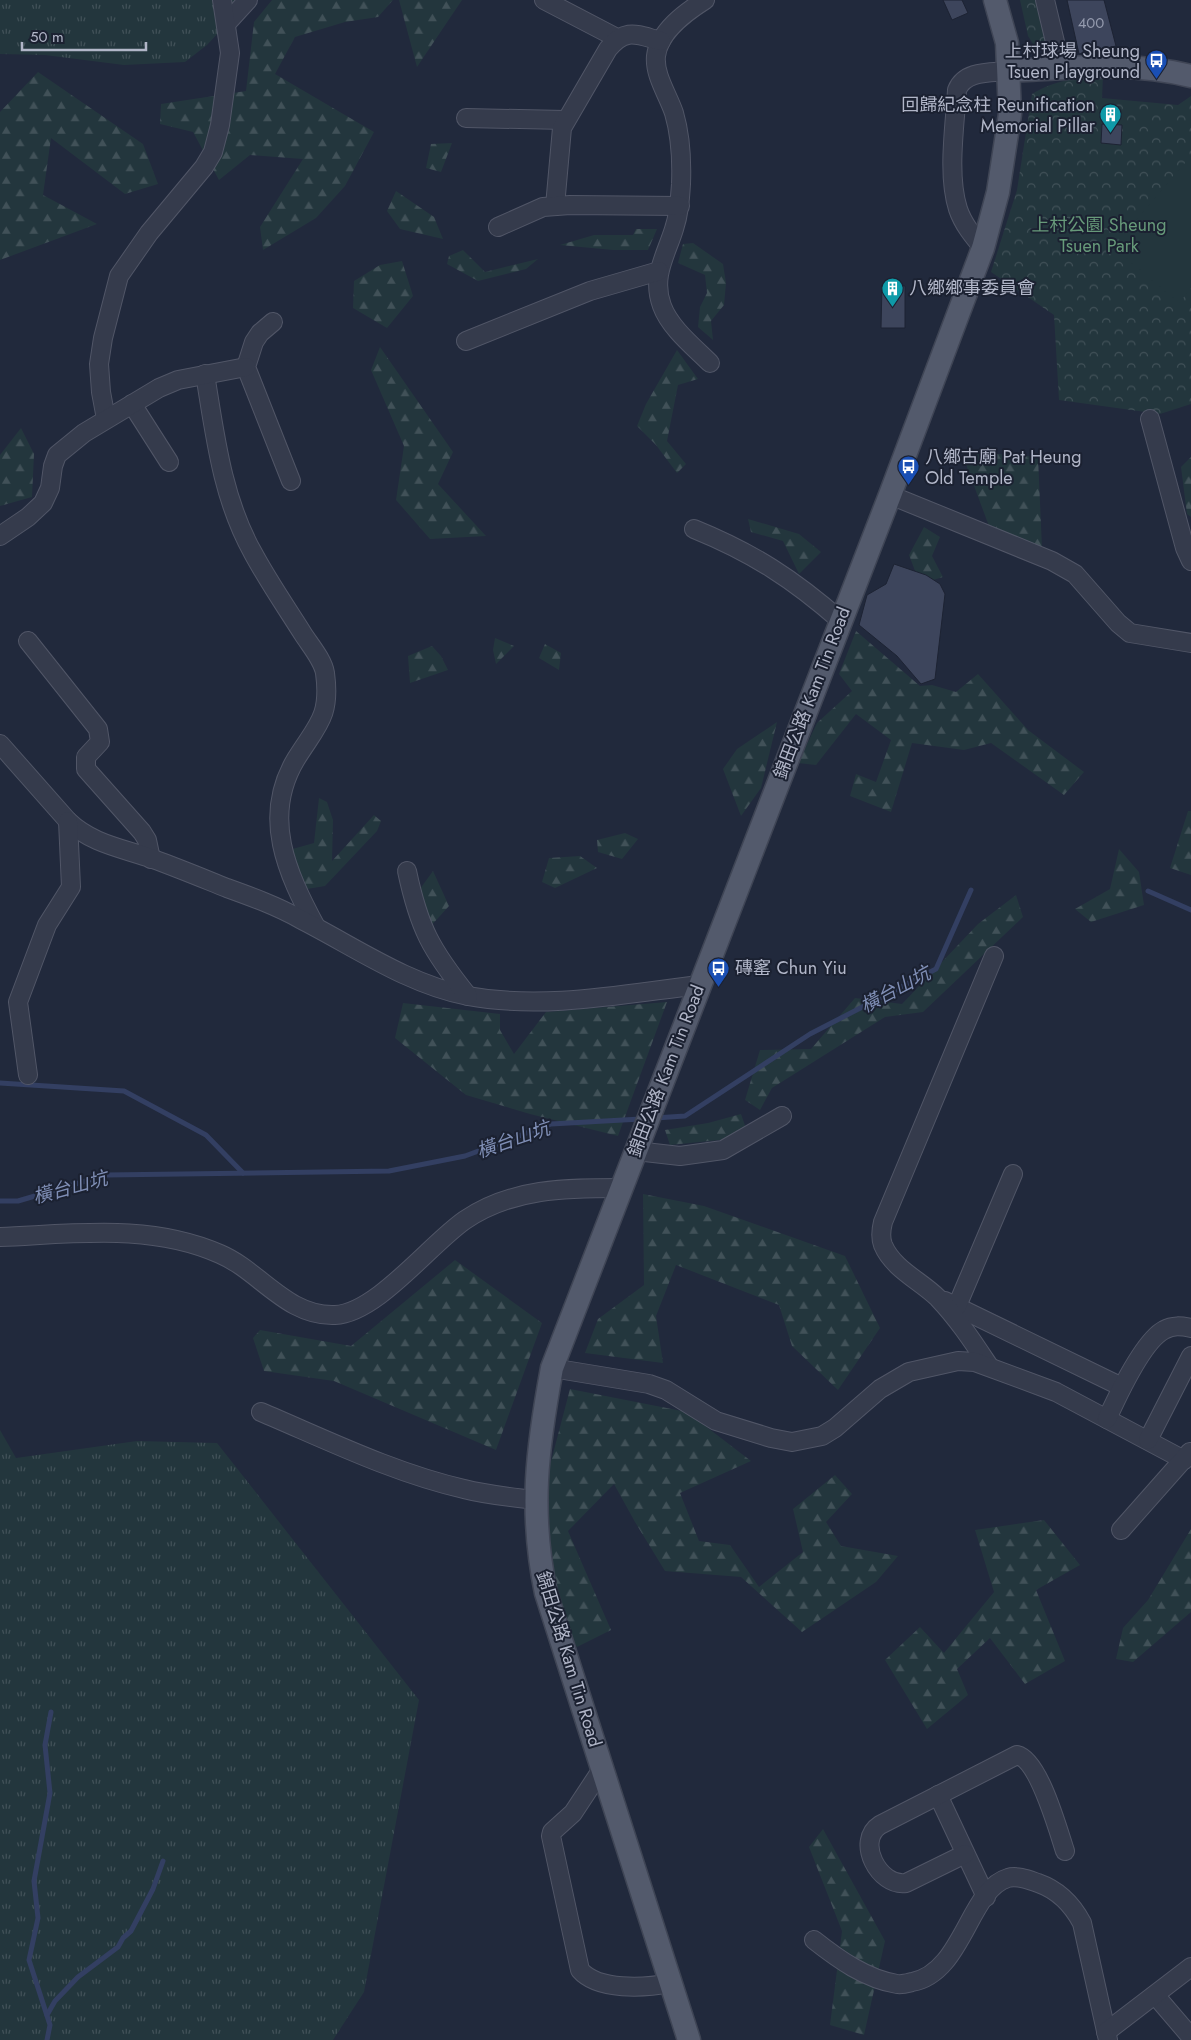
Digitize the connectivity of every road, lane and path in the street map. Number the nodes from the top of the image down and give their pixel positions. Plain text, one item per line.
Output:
1 (222, 0) edge
2 (248, 0) edge
3 (544, 0) edge
4 (704, 0) edge
5 (994, 0) edge
6 (1045, 0) edge
7 (226, 24) junction
8 (617, 38) junction
9 (661, 41) junction
10 (1061, 67) junction
11 (1009, 71) junction
12 (1191, 76) edge
13 (466, 118) dead end
14 (565, 120) junction
15 (555, 206) junction
16 (680, 206) junction
17 (498, 227) dead end
18 (983, 248) junction
19 (658, 271) junction
20 (273, 322) dead end
21 (466, 341) dead end
22 (710, 364) dead end
23 (246, 367) junction
24 (204, 374) junction
25 (132, 404) junction
26 (1150, 419) dead end
27 (106, 420) junction
28 (169, 462) dead end
29 (290, 481) dead end
30 (890, 495) junction
31 (694, 529) dead end
32 (0, 536) edge
33 (1191, 560) edge
34 (841, 621) junction
35 (28, 641) dead end
36 (1191, 643) edge
37 (0, 744) edge
38 (68, 821) junction
39 (151, 858) junction
40 (407, 871) dead end
41 (316, 927) junction
42 (994, 956) dead end
43 (699, 985) junction
44 (468, 996) junction
45 (28, 1075) dead end
46 (782, 1116) dead end
47 (636, 1151) junction
48 (1013, 1174) dead end
49 (621, 1188) junction
50 (0, 1237) edge
51 (938, 1298) junction
52 (957, 1306) junction
53 (1191, 1328) edge
54 (1191, 1356) edge
55 (988, 1366) junction
56 (552, 1368) junction
57 (1122, 1387) junction
58 (261, 1412) dead end
59 (1107, 1419) junction
60 (1148, 1440) junction
61 (1187, 1456) edge
62 (535, 1500) junction
63 (1121, 1530) dead end
64 (602, 1769) junction
65 (938, 1796) junction
66 (1066, 1851) dead end
67 (965, 1854) junction
68 (986, 1897) junction
69 (814, 1940) dead end
70 (1191, 1967) edge
71 (670, 1983) junction
72 (1154, 1995) junction
73 (1107, 2036) edge
74 (1191, 2038) edge
75 (689, 2040) edge

1 - 7 street
2 - 7 street
3 - 8 street
4 - 9 street
5 - 11 main road, 錦田公路 Kam Tin Road
6 - 10 street
7 - 27 street
8 - 9 street
8 - 14 street
9 - 16 street
10 - 11 main road
10 - 12 main road
11 - 18 main road, 錦田公路 Kam Tin Road
11 - 18 street
13 - 14 street
14 - 15 street
15 - 16 street
15 - 17 street
16 - 19 street
18 - 30 main road, 錦田公路 Kam Tin Road
19 - 21 street
19 - 22 street
20 - 23 street
23 - 24 street
23 - 29 street
24 - 25 street
24 - 41 street
25 - 27 street
25 - 28 street
26 - 33 street
27 - 32 street
30 - 34 main road, 錦田公路 Kam Tin Road
30 - 36 street
31 - 34 street
34 - 43 main road, 錦田公路 Kam Tin Road
35 - 39 street
37 - 38 street
38 - 39 street
38 - 45 street
39 - 41 street
40 - 44 street
41 - 44 street
42 - 51 street
43 - 44 street
43 - 47 main road, 錦田公路 Kam Tin Road
46 - 47 street
47 - 49 main road, 錦田公路 Kam Tin Road
48 - 52 street
49 - 50 street
49 - 56 main road, 錦田公路 Kam Tin Road
51 - 52 street
51 - 55 street
52 - 57 street
53 - 57 street
54 - 60 street
55 - 56 street
55 - 59 street
56 - 62 main road, 錦田公路 Kam Tin Road
57 - 59 street
58 - 62 street
59 - 60 street
60 - 61 street
61 - 63 street
62 - 64 main road, 錦田公路 Kam Tin Road
64 - 71 main road, 錦田公路 Kam Tin Road
64 - 71 street
65 - 66 street
65 - 67 street
65 - 67 street
67 - 68 street
68 - 69 street
68 - 73 street
70 - 72 street
71 - 75 main road, 錦田公路 Kam Tin Road
72 - 73 street
72 - 74 street

